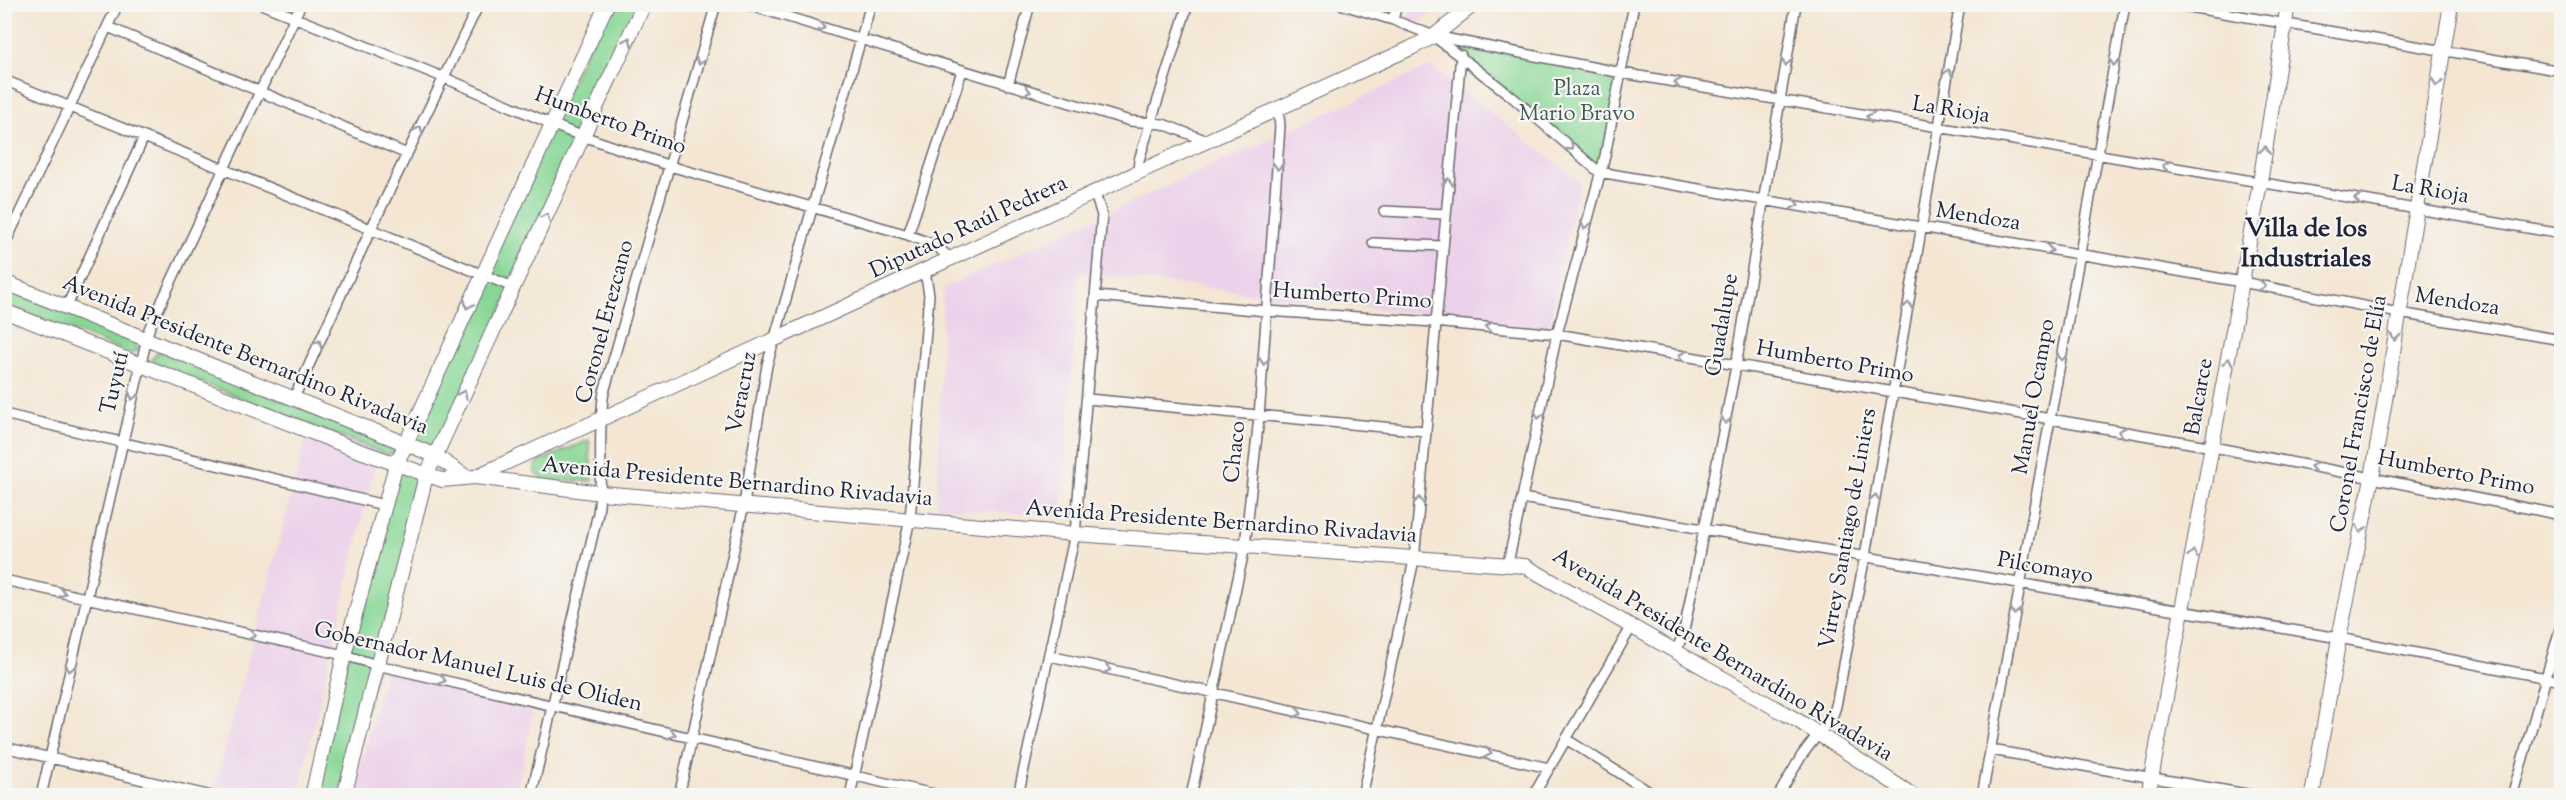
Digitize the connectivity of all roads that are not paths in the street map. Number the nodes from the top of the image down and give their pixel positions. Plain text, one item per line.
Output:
1 (118, 4) edge
2 (261, 4) edge
3 (301, 4) edge
4 (479, 4) edge
5 (607, 4) edge
6 (644, 4) edge
7 (716, 4) edge
8 (744, 4) edge
9 (871, 4) edge
10 (1030, 4) edge
11 (1188, 4) edge
12 (1340, 4) edge
13 (1398, 4) edge
14 (1474, 4) edge
15 (1634, 4) edge
16 (1796, 4) edge
17 (1960, 4) edge
18 (2125, 4) edge
19 (2171, 4) edge
20 (2288, 4) edge
21 (2451, 4) edge
22 (294, 18) junction
23 (1393, 20) junction
24 (2285, 24) junction
25 (108, 27) junction
26 (1434, 36) junction
27 (861, 39) junction
28 (2442, 51) junction
29 (1461, 56) junction
30 (962, 71) junction
31 (2562, 71) edge
32 (1622, 73) junction
33 (445, 78) junction
34 (4, 80) edge
35 (1008, 85) junction
36 (260, 91) junction
37 (1779, 101) junction
38 (71, 107) junction
39 (1278, 108) junction
40 (1151, 123) junction
41 (551, 124) junction
42 (1939, 129) junction
43 (144, 137) junction
44 (584, 137) junction
45 (1205, 140) junction
46 (407, 154) junction
47 (2096, 154) junction
48 (670, 166) junction
49 (222, 170) junction
50 (1138, 172) junction
51 (1599, 172) junction
52 (2260, 183) junction
53 (1095, 194) junction
54 (1764, 198) junction
55 (813, 206) junction
56 (2415, 209) junction
57 (1384, 211) dead end
58 (1445, 214) junction
59 (1921, 228) junction
60 (371, 229) junction
61 (2562, 234) edge
62 (908, 235) junction
63 (1373, 243) dead end
64 (4, 246) edge
65 (1442, 246) junction
66 (2079, 255) junction
67 (951, 259) junction
68 (925, 271) junction
69 (482, 274) junction
70 (4, 282) edge
71 (2242, 282) junction
72 (513, 287) junction
73 (1096, 296) junction
74 (67, 306) junction
75 (4, 311) edge
76 (1267, 311) junction
77 (2399, 313) junction
78 (2562, 319) edge
79 (1434, 322) junction
80 (1557, 334) junction
81 (146, 339) junction
82 (2560, 340) edge
83 (773, 342) junction
84 (140, 364) junction
85 (1736, 366) junction
86 (1893, 392) junction
87 (294, 398) junction
88 (1088, 399) junction
89 (4, 414) edge
90 (1259, 417) junction
91 (2051, 419) junction
92 (601, 420) junction
93 (1425, 431) junction
94 (122, 442) junction
95 (405, 443) junction
96 (2213, 447) junction
97 (434, 455) junction
98 (396, 465) junction
99 (426, 476) junction
100 (470, 477) junction
101 (2372, 478) junction
102 (601, 493) junction
103 (1522, 498) junction
104 (744, 504) junction
105 (384, 505) junction
106 (2562, 514) edge
107 (909, 519) junction
108 (1706, 528) junction
109 (1075, 534) junction
110 (1245, 546) junction
111 (1865, 556) junction
112 (1414, 560) junction
113 (1509, 563) junction
114 (4, 580) edge
115 (2020, 585) junction
116 (86, 598) junction
117 (2183, 612) junction
118 (2562, 622) edge
119 (1632, 626) junction
120 (2339, 638) junction
121 (1676, 650) junction
122 (344, 655) junction
123 (1050, 656) junction
124 (377, 665) junction
125 (2546, 678) junction
126 (2562, 681) edge
127 (1215, 694) junction
128 (552, 706) junction
129 (1376, 731) junction
130 (1819, 734) junction
131 (693, 739) junction
132 (1566, 740) junction
133 (4, 747) edge
134 (1990, 750) junction
135 (50, 758) junction
136 (1549, 768) junction
137 (854, 775) junction
138 (2152, 776) junction
139 (41, 795) edge
140 (211, 795) edge
141 (312, 795) edge
142 (344, 795) edge
143 (531, 795) edge
144 (679, 795) edge
145 (850, 795) edge
146 (942, 795) edge
147 (1018, 795) edge
148 (1191, 795) edge
149 (1362, 795) edge
150 (1533, 795) edge
151 (1656, 795) edge
152 (1779, 795) edge
153 (1914, 795) edge
154 (1982, 795) edge
155 (2148, 795) edge
156 (2258, 795) edge
157 (2312, 795) edge
158 (2512, 795) edge

1 - 25 street
2 - 22 street, Humberto Primo
3 - 22 street, Tuyutí
4 - 33 street
5 - 41 street
44 -> 6 street
7 -> 48 street, Coronel Erezcano
8 -> 27 street
9 - 27 street, Veracruz
10 - 35 street
11 - 40 street
12 - 23 street, La Rioja
13 - 23 street
14 - 26 street, Diputado Raúl Pedrera
15 - 32 street
16 -> 37 street, Guadalupe
42 -> 17 street, Virrey Santiago de Liniers
18 -> 47 street, Manuel Ocampo
19 - 24 street
20 - 24 street, Balcarce
21 - 28 street, Coronel Francisco de Elía
22 - 33 street, Humberto Primo
22 - 36 street, Tuyutí
23 - 26 street, La Rioja
24 - 28 street
52 -> 24 street, Balcarce
25 - 36 street
25 - 38 street
26 - 29 street
26 - 32 street, La Rioja
26 - 39 street, Diputado Raúl Pedrera
27 - 30 street
27 - 55 street, Veracruz
28 - 31 street
28 -> 56 street, Coronel Francisco de Elía
29 -> 51 street
58 -> 29 street
30 - 35 street
30 - 62 street
37 -> 32 street, La Rioja
32 - 51 street
33 - 41 street, Humberto Primo
46 -> 33 street
34 - 38 street
35 -> 40 street
36 - 46 street
36 - 49 street, Tuyutí
42 -> 37 street, La Rioja
37 - 54 street, Guadalupe
38 - 43 street
38 - 64 street
39 - 45 street, Diputado Raúl Pedrera
39 -> 76 street, Chaco
40 - 45 street
40 - 50 street
41 - 44 street, Humberto Primo
41 - 69 street
42 - 47 street, La Rioja
42 - 59 street, Virrey Santiago de Liniers
43 - 49 street
43 - 74 street
44 - 48 street, Humberto Primo
72 -> 44 street
45 - 50 street, Diputado Raúl Pedrera
46 - 60 street
52 -> 47 street, La Rioja
47 - 66 street, Manuel Ocampo
48 - 55 street, Humberto Primo
48 - 92 street, Coronel Erezcano
49 - 60 street
49 - 81 street, Tuyutí
50 - 53 street, Diputado Raúl Pedrera
51 - 54 street, Mendoza
51 -> 80 street
56 -> 52 street, La Rioja
52 - 71 street, Balcarce
53 - 67 street, Diputado Raúl Pedrera
53 - 73 street
54 -> 59 street, Mendoza
54 - 85 street, Guadalupe
55 - 62 street, Humberto Primo
55 - 83 street, Veracruz
56 - 61 street, La Rioja
56 - 77 street, Coronel Francisco de Elía
57 - 58 street
58 - 65 street
59 -> 66 street, Mendoza
86 -> 59 street, Virrey Santiago de Liniers
60 - 69 street
87 -> 60 street
62 - 67 street, Humberto Primo
63 - 65 street
65 - 79 street
66 - 71 street, Mendoza
66 -> 91 street, Manuel Ocampo
67 - 68 street, Diputado Raúl Pedrera
68 - 83 street, Diputado Raúl Pedrera
68 - 107 street
69 - 72 street
69 -> 95 street
70 - 74 street, Avenida Presidente Bernardino Rivadavia
71 -> 77 street, Mendoza
96 -> 71 street, Balcarce
97 -> 72 street
73 - 76 street, Humberto Primo
73 - 88 street
74 - 81 street, Avenida Presidente Bernardino Rivadavia
75 - 84 street, Avenida Presidente Bernardino Rivadavia
76 - 79 street, Humberto Primo
76 -> 90 street, Chaco
77 - 82 street, Mendoza
77 -> 101 street, Coronel Francisco de Elía
78 - 82 street
80 -> 79 street, Humberto Primo
79 - 93 street
85 -> 80 street, Humberto Primo
80 -> 103 street
81 - 84 street, Tuyutí
81 - 87 street, Avenida Presidente Bernardino Rivadavia
83 - 92 street, Diputado Raúl Pedrera
83 - 104 street, Veracruz
84 -> 94 street, Tuyutí
84 - 98 street, Avenida Presidente Bernardino Rivadavia
85 - 86 street, Humberto Primo
85 -> 108 street, Guadalupe
86 - 91 street, Humberto Primo
111 -> 86 street, Virrey Santiago de Liniers
87 - 95 street, Avenida Presidente Bernardino Rivadavia
88 - 90 street
88 - 109 street
89 - 94 street
90 - 93 street
90 - 110 street, Chaco
96 -> 91 street, Humberto Primo
91 - 115 street, Manuel Ocampo
92 - 100 street, Diputado Raúl Pedrera
92 - 102 street, Coronel Erezcano
112 -> 93 street
94 - 105 street
94 - 116 street, Tuyutí
95 - 97 street, Avenida Presidente Bernardino Rivadavia
95 - 98 street
101 -> 96 street, Humberto Primo
117 -> 96 street, Balcarce
97 - 99 street
97 - 100 street, Avenida Presidente Bernardino Rivadavia
98 - 99 street, Avenida Presidente Bernardino Rivadavia
98 - 105 street
99 - 100 street, Avenida Presidente Bernardino Rivadavia
99 - 124 street
100 - 102 street, Avenida Presidente Bernardino Rivadavia
101 - 106 street, Humberto Primo
101 -> 120 street, Coronel Francisco de Elía
102 - 104 street, Avenida Presidente Bernardino Rivadavia
102 - 128 street, Coronel Erezcano
103 - 108 street, Pilcomayo
103 - 113 street
104 - 107 street, Avenida Presidente Bernardino Rivadavia
104 - 131 street, Veracruz
105 - 122 street
107 - 109 street, Avenida Presidente Bernardino Rivadavia
107 - 137 street
108 - 111 street, Pilcomayo
108 - 121 street, Guadalupe
109 - 110 street, Avenida Presidente Bernardino Rivadavia
109 - 123 street
110 - 112 street, Avenida Presidente Bernardino Rivadavia
110 - 127 street, Chaco
111 - 115 street, Pilcomayo
111 - 130 street, Virrey Santiago de Liniers
112 - 113 street, Avenida Presidente Bernardino Rivadavia
112 - 129 street
113 - 119 street, Avenida Presidente Bernardino Rivadavia
114 -> 116 street, Gobernador Manuel Luis de Oliden
115 - 117 street, Pilcomayo
115 -> 134 street, Manuel Ocampo
116 -> 122 street, Gobernador Manuel Luis de Oliden
116 -> 135 street, Tuyutí
117 - 120 street, Pilcomayo
117 - 138 street, Balcarce
118 - 125 street
119 - 121 street, Avenida Presidente Bernardino Rivadavia
119 - 132 street
120 - 125 street, Pilcomayo
120 - 157 street, Coronel Francisco de Elía
121 - 130 street, Avenida Presidente Bernardino Rivadavia
122 - 124 street, Gobernador Manuel Luis de Oliden
122 - 141 street
123 -> 127 street
123 - 147 street
124 -> 128 street, Gobernador Manuel Luis de Oliden
124 - 142 street
125 - 126 street, Pilcomayo
125 - 158 street
127 -> 129 street
127 - 148 street, Chaco
128 -> 131 street, Gobernador Manuel Luis de Oliden
128 - 143 street, Coronel Erezcano
129 -> 136 street
129 - 149 street
130 - 152 street, Virrey Santiago de Liniers
130 - 153 street, Avenida Presidente Bernardino Rivadavia
131 - 137 street, Gobernador Manuel Luis de Oliden
131 - 144 street, Veracruz
132 - 136 street
132 - 151 street
133 - 135 street
134 - 138 street
134 - 154 street, Manuel Ocampo
135 - 139 street, Tuyutí
135 - 140 street
136 - 150 street
137 - 145 street
137 - 146 street, Gobernador Manuel Luis de Oliden
138 - 155 street, Balcarce
138 - 156 street

